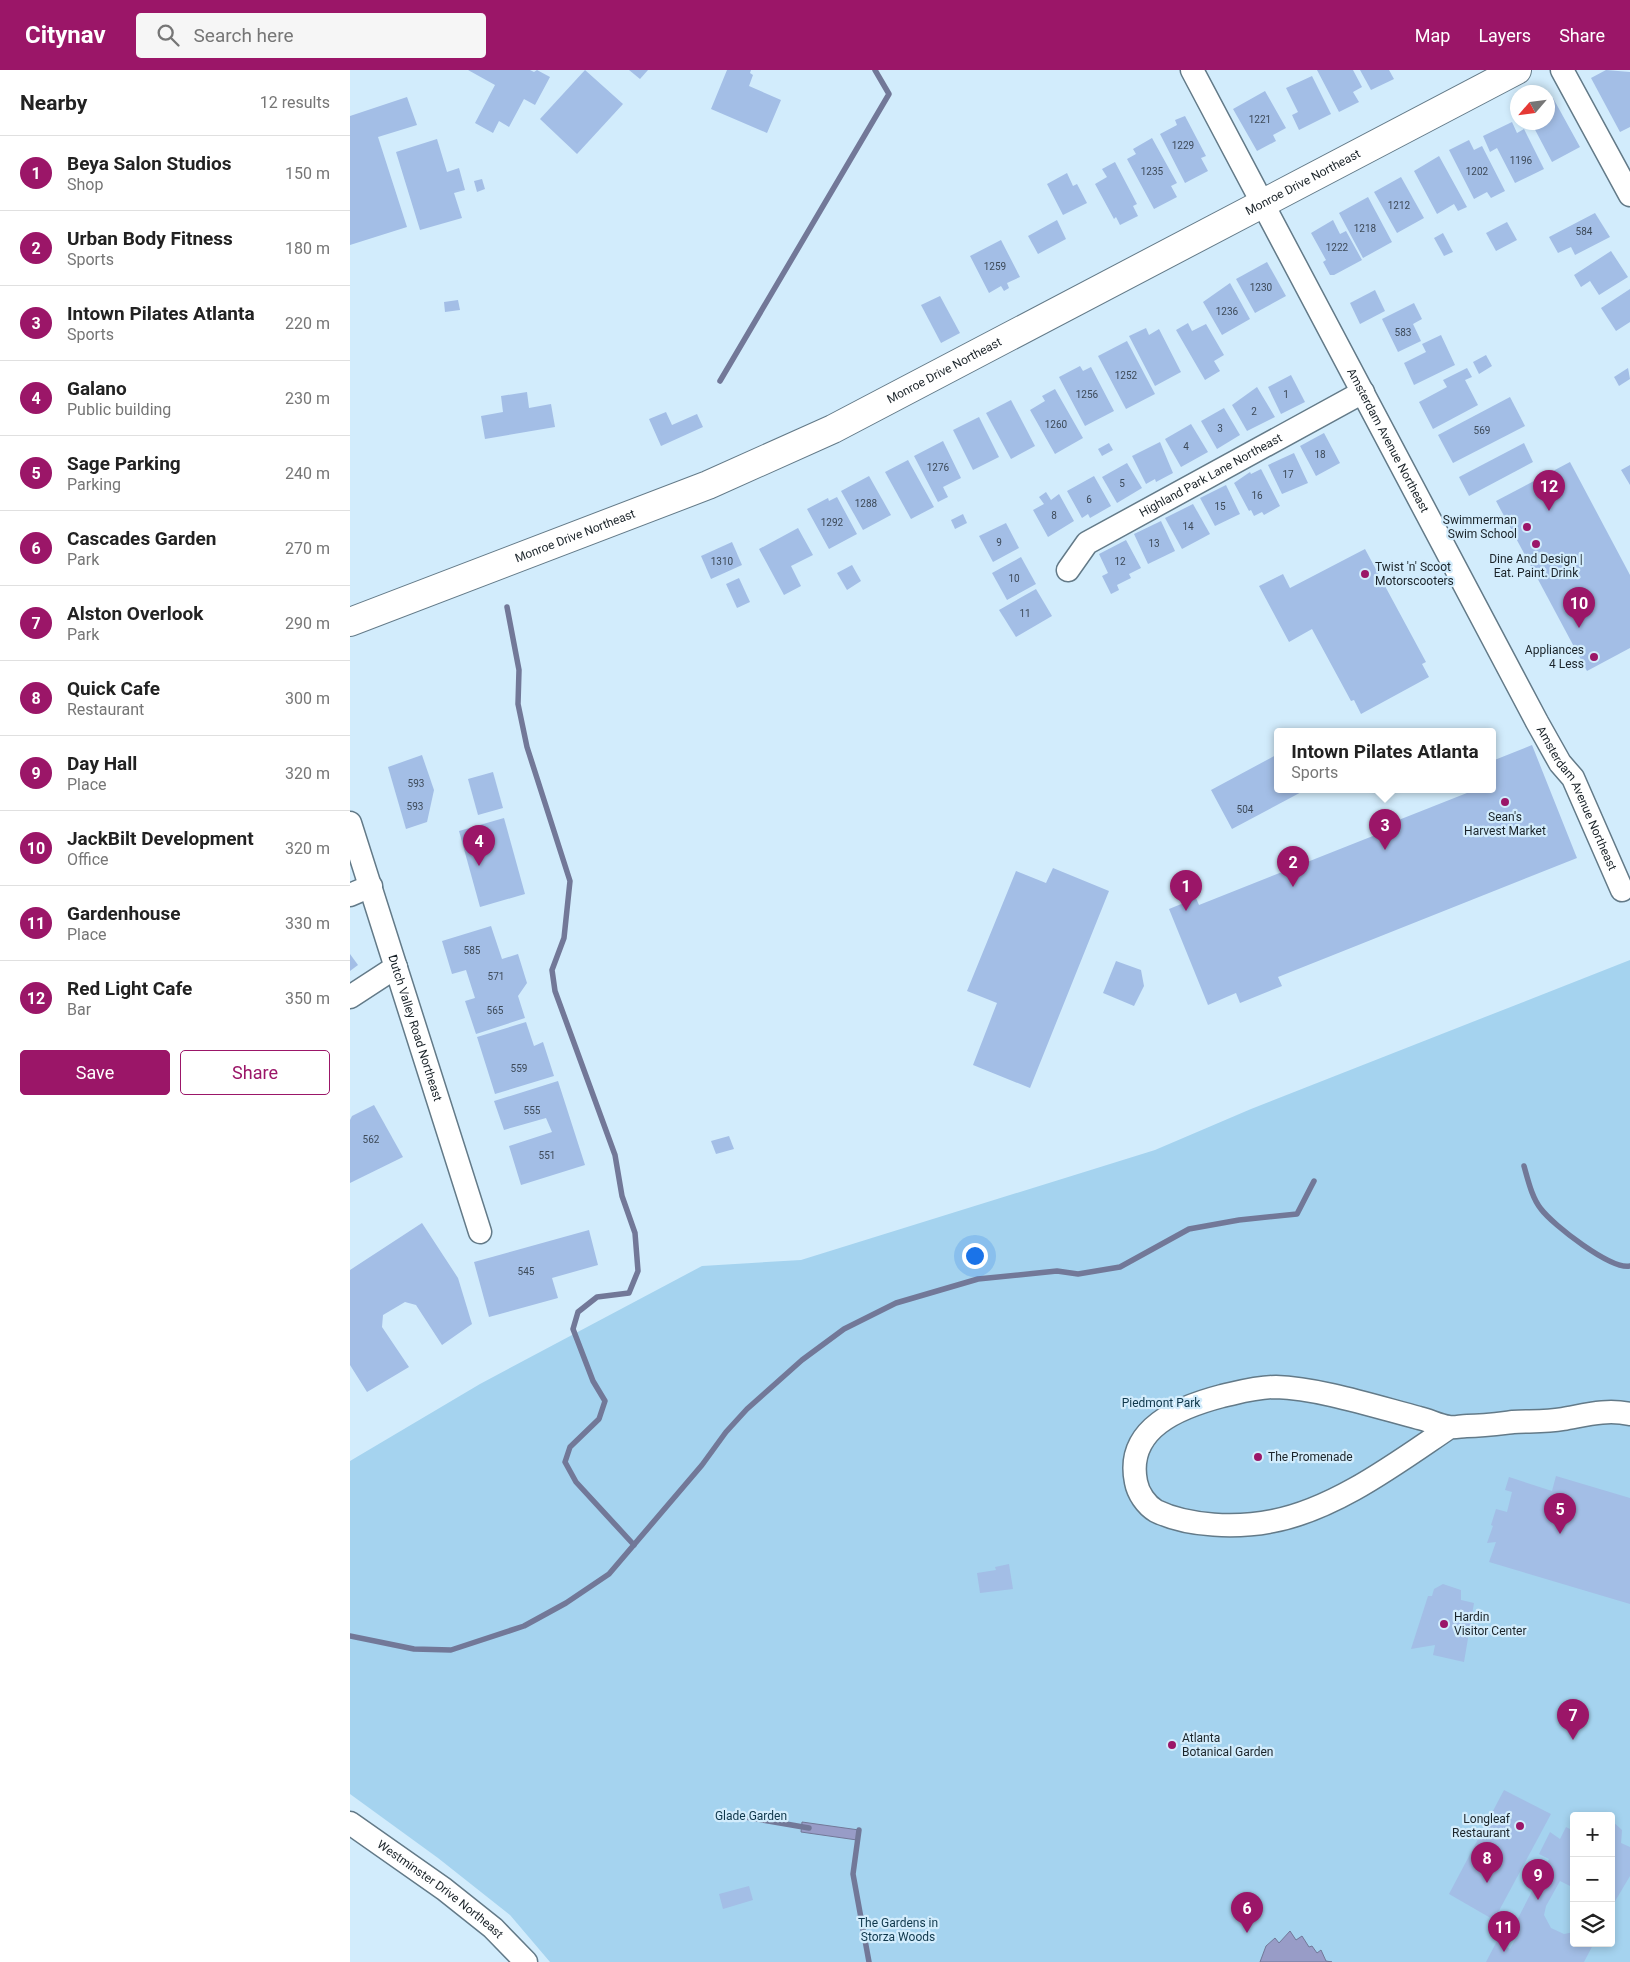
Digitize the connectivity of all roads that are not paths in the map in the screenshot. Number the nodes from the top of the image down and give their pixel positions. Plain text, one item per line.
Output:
1 (1192, 70) edge
2 (1517, 70) edge
3 (1562, 70) edge
4 (1630, 195) edge
5 (1264, 204) junction
6 (1362, 392) junction
7 (1068, 570) dead end
8 (350, 622) edge
9 (350, 823) edge
10 (371, 886) junction
11 (1622, 890) dead end
12 (350, 895) edge
13 (396, 967) junction
14 (350, 998) edge
15 (480, 1232) dead end
16 (1630, 1414) edge
17 (1450, 1428) junction
18 (350, 1823) edge
19 (526, 1962) edge

1 - 5 street, Amsterdam Avenue Northeast
2 - 5 main road, Monroe Drive Northeast
3 - 4 street
5 - 6 street, Amsterdam Avenue Northeast
5 - 8 main road, Monroe Drive Northeast
6 - 7 street, Highland Park Lane Northeast
6 - 11 street, Amsterdam Avenue Northeast
9 - 10 street, Dutch Valley Road Northeast
10 - 12 street
10 - 13 street, Dutch Valley Road Northeast
13 - 14 street
13 - 15 street, Dutch Valley Road Northeast
16 - 17 street
17 - 17 street
18 - 19 street, Westminster Drive Northeast

